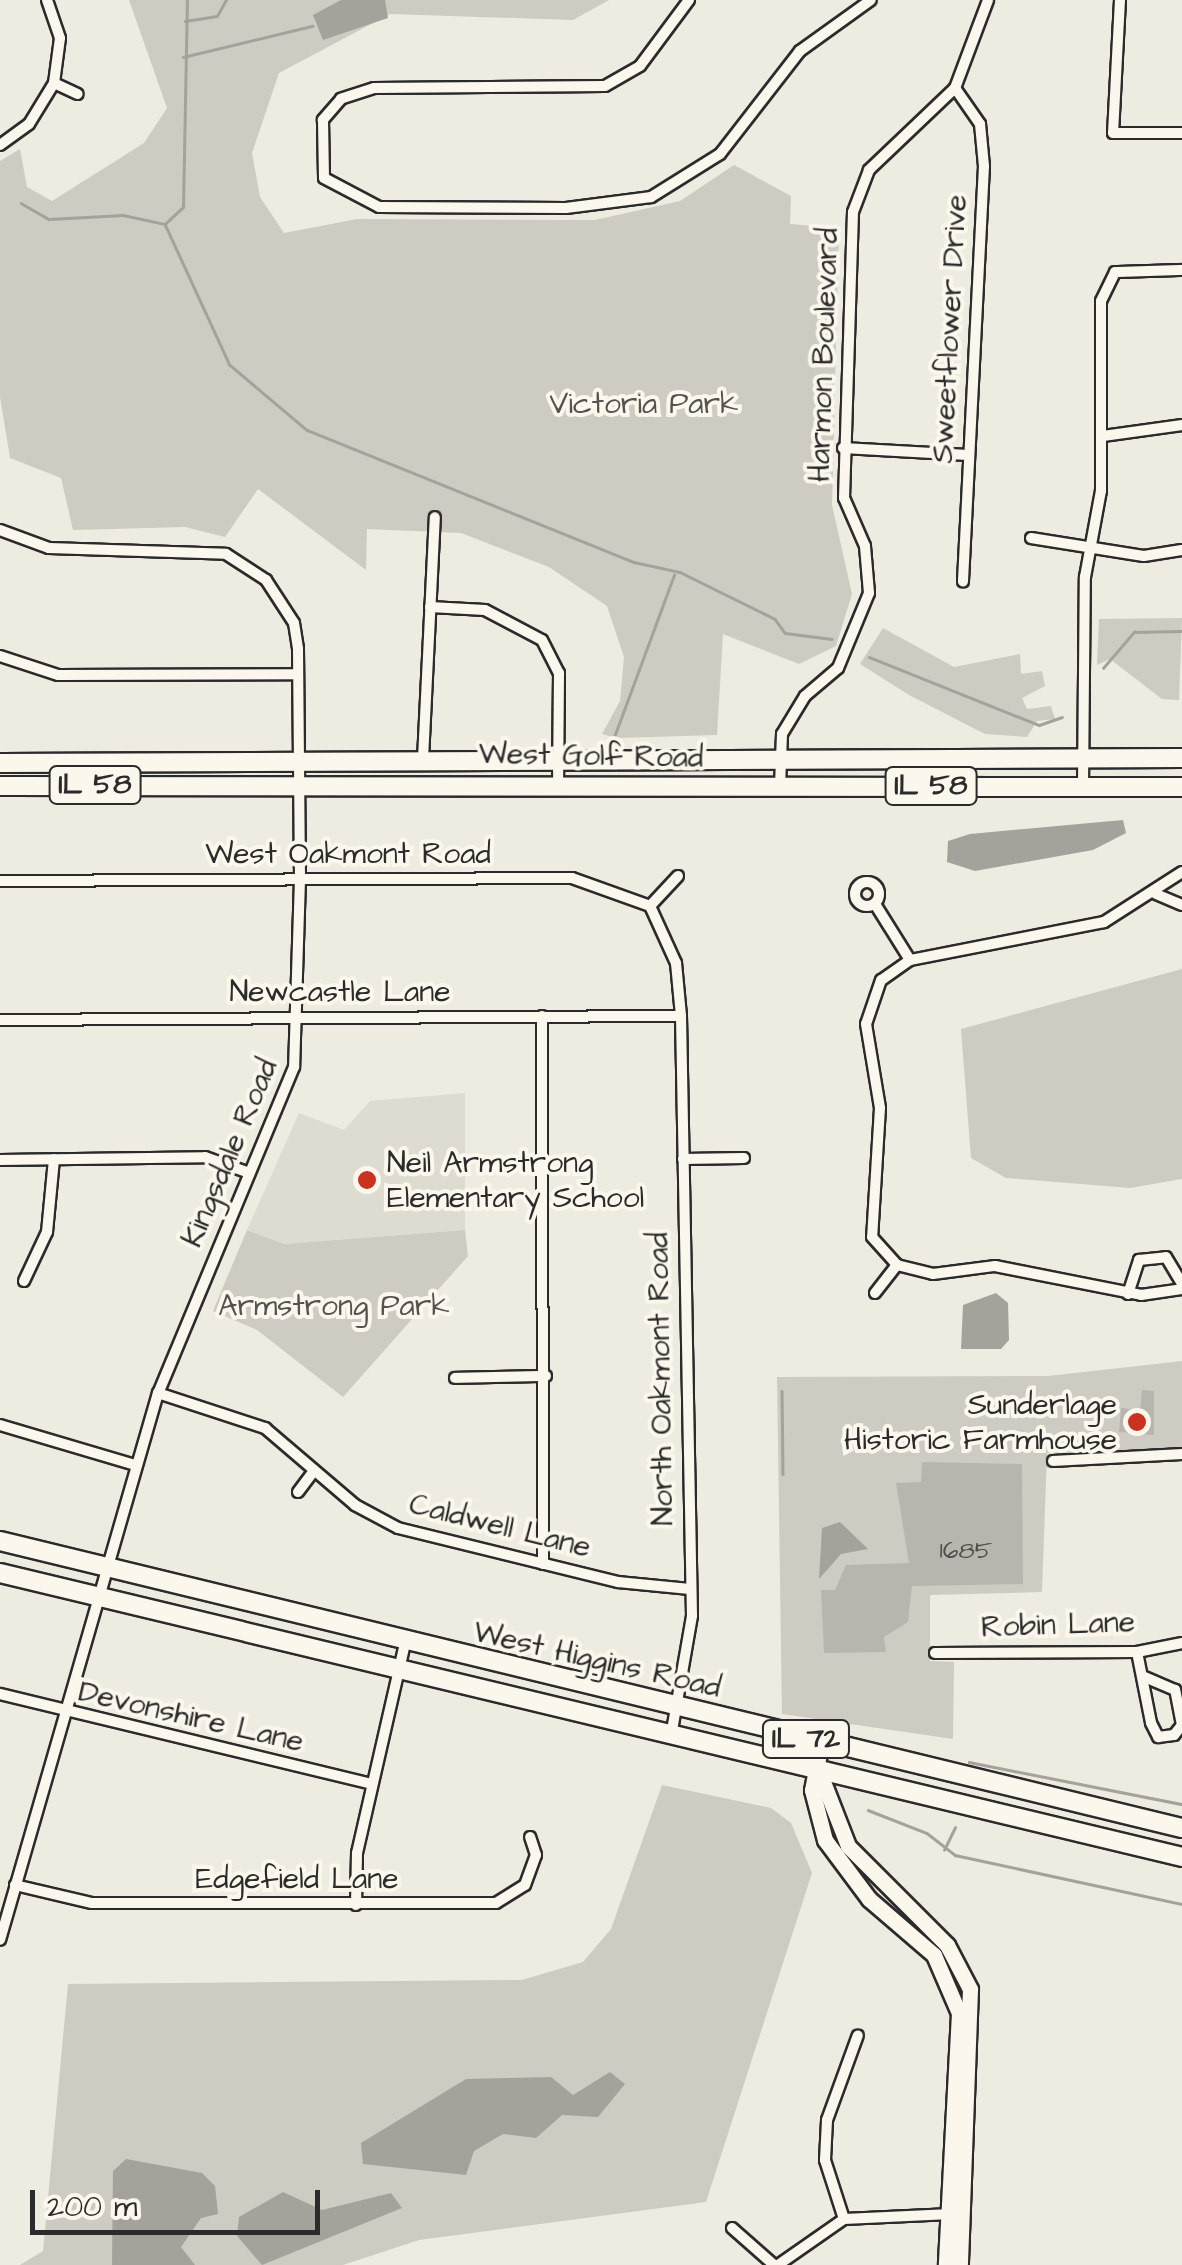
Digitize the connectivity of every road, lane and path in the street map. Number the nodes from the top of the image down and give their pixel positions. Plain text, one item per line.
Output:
1 (47, 0) edge
2 (689, 0) edge
3 (871, 0) edge
4 (988, 0) edge
5 (1120, 0) edge
6 (54, 83) junction
7 (954, 88) junction
8 (78, 94) dead end
9 (1182, 133) edge
10 (0, 145) edge
11 (1182, 270) edge
12 (1182, 425) edge
13 (1103, 436) junction
14 (844, 448) junction
15 (968, 455) junction
16 (434, 517) dead end
17 (0, 530) edge
18 (1031, 538) dead end
19 (1090, 548) junction
20 (1182, 550) edge
21 (963, 581) dead end
22 (430, 607) junction
23 (1, 658) edge
24 (297, 674) junction
25 (781, 757) junction
26 (1083, 757) junction
27 (558, 758) junction
28 (1182, 758) edge
29 (423, 759) junction
30 (298, 761) junction
31 (0, 763) edge
32 (299, 783) junction
33 (558, 783) junction
34 (0, 786) edge
35 (780, 786) junction
36 (1083, 786) junction
37 (1182, 787) edge
38 (1182, 872) edge
39 (678, 876) dead end
40 (300, 879) junction
41 (0, 880) edge
42 (1156, 894) junction
43 (875, 904) dead end
44 (1182, 905) edge
45 (650, 906) junction
46 (910, 960) junction
47 (542, 1016) junction
48 (681, 1016) junction
49 (300, 1018) junction
50 (0, 1020) edge
51 (744, 1158) dead end
52 (54, 1159) junction
53 (683, 1159) junction
54 (0, 1160) edge
55 (247, 1172) junction
56 (898, 1265) junction
57 (24, 1281) dead end
58 (1182, 1286) edge
59 (875, 1293) dead end
60 (1128, 1294) junction
61 (546, 1376) junction
62 (455, 1378) dead end
63 (158, 1392) junction
64 (0, 1426) edge
65 (1182, 1454) edge
66 (1053, 1461) dead end
67 (135, 1466) junction
68 (313, 1472) junction
69 (298, 1492) dead end
70 (0, 1541) edge
71 (543, 1564) junction
72 (106, 1570) junction
73 (0, 1573) edge
74 (690, 1589) junction
75 (99, 1600) junction
76 (405, 1643) junction
77 (1182, 1643) edge
78 (1137, 1652) junction
79 (935, 1653) dead end
80 (398, 1673) junction
81 (1144, 1677) junction
82 (0, 1694) edge
83 (679, 1706) junction
84 (71, 1715) junction
85 (670, 1738) junction
86 (821, 1743) junction
87 (820, 1774) junction
88 (371, 1784) junction
89 (1182, 1828) edge
90 (530, 1837) dead end
91 (1182, 1857) edge
92 (15, 1885) junction
93 (356, 1905) junction
94 (0, 1940) edge
95 (858, 2034) dead end
96 (956, 2214) junction
97 (844, 2219) junction
98 (732, 2228) dead end
99 (776, 2265) edge
100 (946, 2265) edge
101 (960, 2265) edge

1 - 6 street
2 - 3 street
4 - 7 street, Harmon Boulevard
5 - 9 street
6 - 8 street
6 - 10 street
7 - 14 street, Harmon Boulevard
7 - 15 street, Sweetflower Drive
11 - 13 street
12 - 13 street
13 - 19 street
14 - 15 street
14 - 25 street, Harmon Boulevard
15 - 21 street, Sweetflower Drive
16 - 22 street
17 - 24 street, Kingsdale Road
18 - 19 street
19 - 20 street
19 - 26 street
22 - 27 street
22 - 29 street
23 - 24 street
24 - 30 street, Kingsdale Road
25 - 26 main road, West Golf Road / IL 58
25 - 27 main road, West Golf Road / IL 58
25 - 35 street, Harmon Boulevard
26 - 28 main road, West Golf Road / IL 58
26 - 36 street
27 - 29 main road, West Golf Road / IL 58
27 - 33 street
29 - 30 main road, West Golf Road / IL 58
30 - 31 main road, West Golf Road / IL 58
30 - 32 street, Kingsdale Road
32 - 33 main road, West Golf Road / IL 58
32 - 34 main road, West Golf Road / IL 58
32 - 40 street, Kingsdale Road
33 - 35 main road, West Golf Road / IL 58
35 - 36 main road, West Golf Road / IL 58
36 - 37 main road, West Golf Road / IL 58
38 - 42 street
39 - 45 street
40 - 41 street, West Oakmont Road
40 - 45 street, West Oakmont Road
40 - 49 street, Kingsdale Road
42 - 44 street
42 - 46 street
43 - 46 street
45 - 48 street, North Oakmont Road
46 - 56 street
47 - 48 street, Newcastle Lane
47 - 49 street, Newcastle Lane
47 - 61 street
48 - 53 street, North Oakmont Road
49 - 50 street, Newcastle Lane
49 - 55 street, Kingsdale Road
51 - 53 street
52 - 54 street
52 - 55 street
52 - 57 street
53 - 74 street, North Oakmont Road
55 - 63 street, Kingsdale Road
56 - 59 street
56 - 60 street
58 - 60 street
58 - 60 street
61 - 62 street
61 - 71 street
63 - 67 street, Kingsdale Road
63 - 68 street, Caldwell Lane
64 - 67 street
65 - 66 street
67 - 72 street, Kingsdale Road
68 - 69 street
68 - 71 street, Caldwell Lane
70 - 72 main road, West Higgins Road / IL 72
71 - 74 street, Caldwell Lane
72 - 75 street, Kingsdale Road
72 - 76 main road, West Higgins Road / IL 72
73 - 75 main road, West Higgins Road / IL 72
74 - 83 street, North Oakmont Road
75 - 80 main road, West Higgins Road / IL 72
75 - 84 street, Kingsdale Road
76 - 80 street
76 - 83 main road, West Higgins Road / IL 72
77 - 78 street, Robin Lane
78 - 79 street, Robin Lane
78 - 81 street
80 - 85 main road, West Higgins Road / IL 72
80 - 88 street
81 - 81 street
82 - 84 street, Devonshire Lane
83 - 85 street, North Oakmont Road
83 - 86 main road, West Higgins Road / IL 72
84 - 88 street, Devonshire Lane
84 - 92 street, Kingsdale Road
85 - 87 main road, West Higgins Road / IL 72
86 - 87 street
86 - 89 main road, West Higgins Road / IL 72
87 - 91 main road, West Higgins Road / IL 72
87 - 96 street
88 - 93 street
90 - 93 street, Edgefield Lane
92 - 93 street, Edgefield Lane
92 - 94 street, Kingsdale Road
95 - 97 street
96 - 97 street
96 - 100 street
96 - 101 street
97 - 99 street
98 - 99 street

